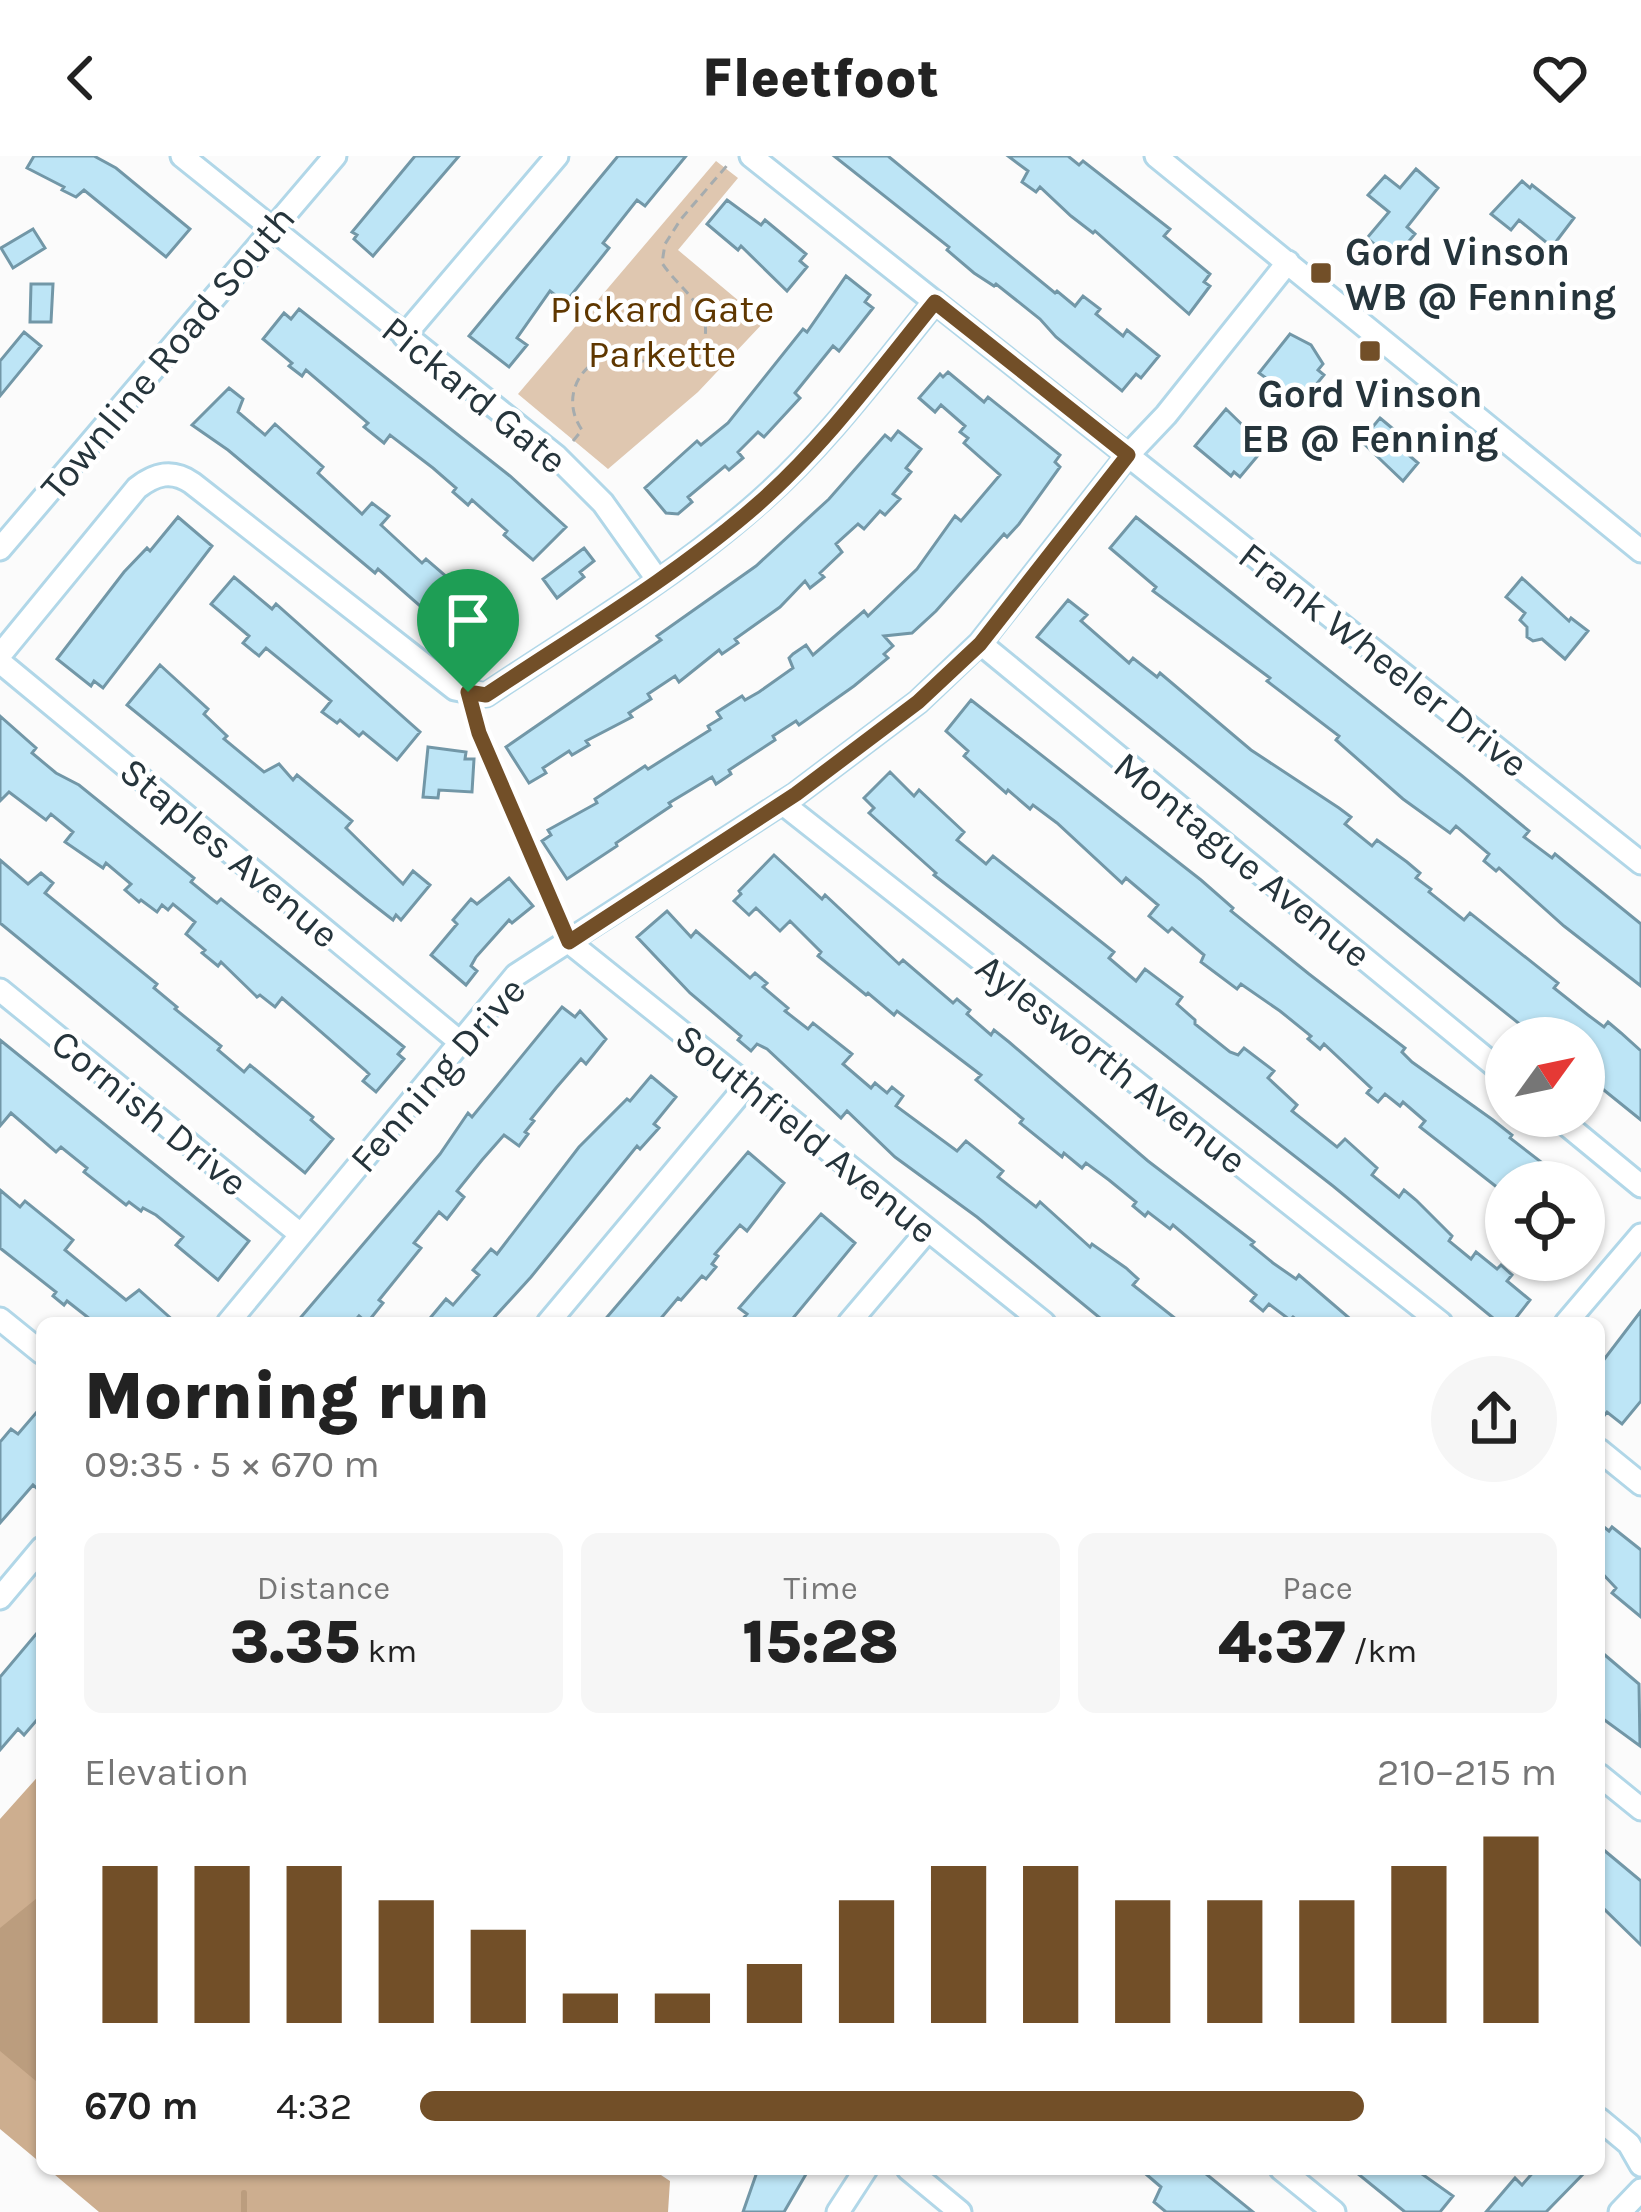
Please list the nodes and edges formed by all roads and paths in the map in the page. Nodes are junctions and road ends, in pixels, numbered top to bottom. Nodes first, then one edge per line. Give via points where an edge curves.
1 (182, 156) edge
2 (335, 156) edge
3 (557, 156) edge
4 (735, 156) edge
5 (751, 156) edge
6 (1156, 156) edge
7 (272, 230) junction
8 (1288, 262) junction
9 (935, 302) junction
10 (404, 336) junction
11 (573, 441) dead end
12 (1128, 455) junction
13 (0, 549) edge
14 (1641, 551) edge
15 (657, 579) junction
16 (980, 644) junction
17 (0, 658) edge
18 (468, 692) junction
19 (782, 803) junction
20 (1641, 862) edge
21 (569, 942) junction
22 (0, 990) edge
23 (460, 1042) junction
24 (1485, 1058) edge
25 (747, 1084) junction
26 (1582, 1137) edge
27 (1641, 1186) edge
28 (928, 1230) junction
29 (300, 1234) junction
30 (1641, 1235) edge
31 (233, 1317) edge
32 (553, 1317) edge
33 (854, 1317) edge
34 (1037, 1317) edge
35 (1434, 1317) edge
36 (1571, 1317) edge
37 (0, 1319) edge
38 (36, 1348) edge
39 (1605, 1455) edge
40 (1641, 1484) edge
41 (36, 1555) edge
42 (0, 1598) edge
43 (1605, 1780) edge
44 (1641, 1809) edge
45 (1605, 2124) edge
46 (1641, 2165) edge
47 (862, 2175) edge
48 (915, 2175) edge
49 (1288, 2175) edge
50 (1641, 2190) edge
51 (838, 2212) edge
52 (961, 2212) edge
53 (1334, 2212) edge
54 (1620, 2212) edge

1 - 7 street, Pickard Gate
2 - 7 street, Townline Road South
3 - 10 street
4 - 11 path via 665,244 662,263 701,307 707,332 700,351 667,370 620,352 599,358 573,391 582,430
5 - 9 street, Frank Wheeler Drive
6 - 8 street
7 - 10 street, Pickard Gate
7 - 13 street, Townline Road South
8 - 12 street, Fenning Drive
8 - 14 street
9 - 12 street, Frank Wheeler Drive
9 - 15 street via 787,476
10 - 15 street, Pickard Gate via 578,476
12 - 16 street, Fenning Drive
12 - 20 street, Frank Wheeler Drive
15 - 18 street via 486,695
16 - 19 street, Fenning Drive via 918,702
16 - 24 street, Montague Avenue
17 - 18 street via 137,488 168,474 192,483
17 - 23 street, Staples Avenue
18 - 21 path
19 - 21 street, Fenning Drive
19 - 35 street, Aylesworth Avenue
21 - 23 street, Fenning Drive via 516,975
21 - 25 street, Southfield Avenue
22 - 29 street, Cornish Drive
23 - 29 street, Fenning Drive
25 - 28 street, Southfield Avenue
25 - 32 street
26 - 27 street
28 - 33 street
28 - 34 street, Southfield Avenue
29 - 31 street, Fenning Drive
30 - 36 street
37 - 38 street
39 - 40 street
41 - 42 street
43 - 44 street
45 - 46 street
47 - 51 street
48 - 52 street
49 - 53 street
50 - 54 street

